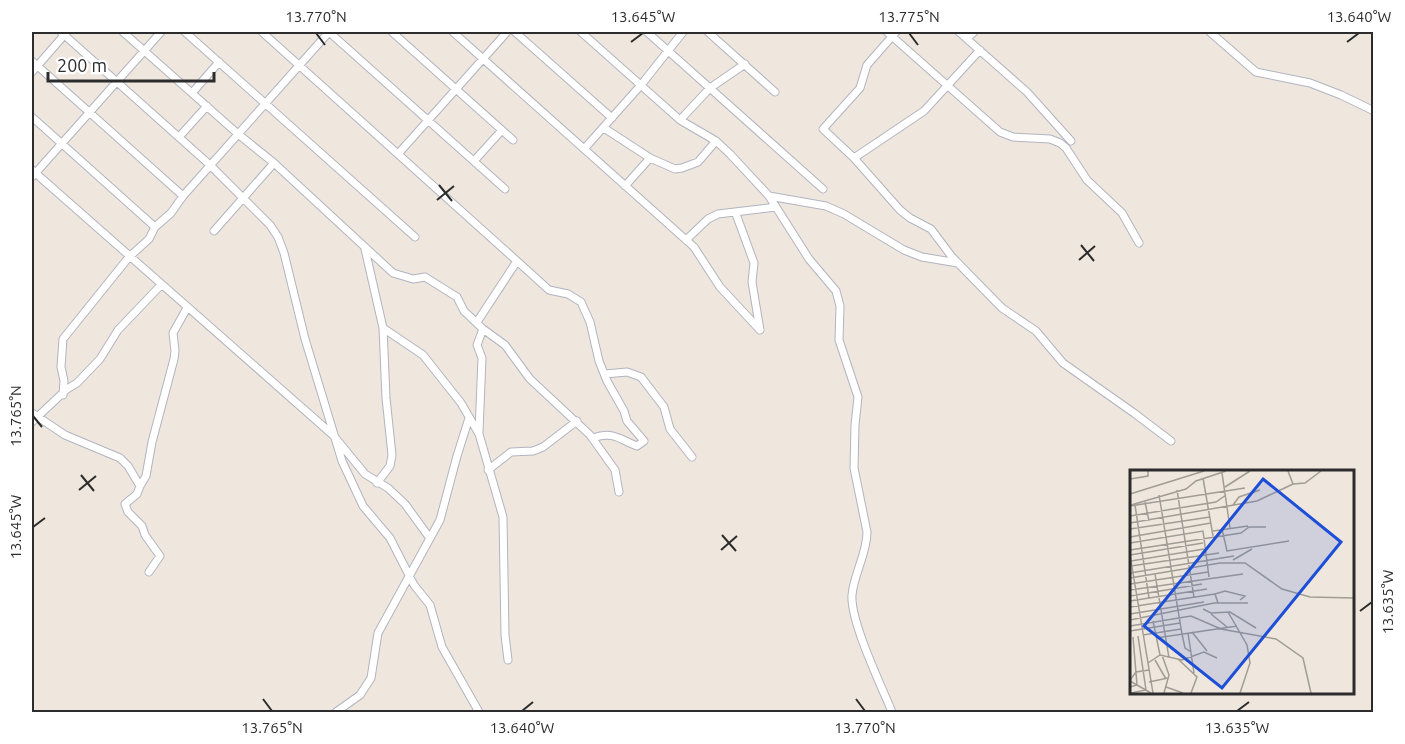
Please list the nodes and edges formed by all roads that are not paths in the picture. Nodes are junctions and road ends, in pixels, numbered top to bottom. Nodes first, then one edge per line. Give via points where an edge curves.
1 (123, 32) edge
2 (161, 32) edge
3 (185, 32) edge
4 (262, 32) edge
5 (329, 32) edge
6 (392, 32) edge
7 (453, 32) edge
8 (507, 32) edge
9 (515, 32) edge
10 (581, 32) edge
11 (647, 32) edge
12 (683, 32) edge
13 (708, 32) edge
14 (959, 32) edge
15 (974, 32) edge
16 (1210, 32) edge
17 (64, 33) edge
18 (892, 33) edge
19 (967, 38) junction
20 (144, 50) junction
21 (668, 50) junction
22 (980, 50) junction
23 (483, 59) junction
24 (219, 62) junction
25 (745, 64) junction
26 (299, 65) junction
27 (33, 66) edge
28 (117, 81) junction
29 (640, 85) junction
30 (948, 86) junction
31 (710, 88) junction
32 (456, 89) junction
33 (775, 92) dead end
34 (192, 93) junction
35 (265, 103) junction
36 (207, 106) junction
37 (1374, 111) edge
38 (89, 113) junction
39 (32, 117) edge
40 (612, 118) junction
41 (428, 120) junction
42 (680, 120) junction
43 (604, 128) junction
44 (502, 130) junction
45 (238, 134) junction
46 (179, 137) junction
47 (513, 140) dead end
48 (716, 141) junction
49 (1071, 141) dead end
50 (61, 144) junction
51 (584, 149) junction
52 (398, 154) junction
53 (650, 158) junction
54 (854, 158) junction
55 (474, 161) junction
56 (274, 163) junction
57 (210, 165) junction
58 (33, 174) edge
59 (625, 186) junction
60 (505, 189) dead end
61 (823, 189) dead end
62 (183, 196) junction
63 (769, 196) junction
64 (244, 197) junction
65 (776, 207) junction
66 (736, 214) junction
67 (155, 227) junction
68 (214, 231) dead end
69 (415, 237) dead end
70 (686, 240) junction
71 (1139, 243) dead end
72 (365, 248) junction
73 (129, 257) junction
74 (518, 261) junction
75 (958, 263) junction
76 (161, 285) junction
77 (187, 308) junction
78 (477, 322) junction
79 (383, 328) junction
80 (483, 329) junction
81 (604, 374) junction
82 (63, 395) junction
83 (33, 418) edge
84 (469, 418) junction
85 (577, 421) junction
86 (478, 434) junction
87 (333, 435) junction
88 (593, 438) junction
89 (1171, 441) dead end
90 (692, 457) dead end
91 (488, 470) junction
92 (377, 483) junction
93 (140, 486) junction
94 (619, 492) dead end
95 (429, 537) junction
96 (149, 572) dead end
97 (409, 575) junction
98 (508, 660) dead end
99 (336, 712) edge
100 (479, 712) edge
101 (892, 712) edge

1 - 20 street
2 - 20 street
3 - 24 street
4 - 26 street
5 - 26 street
5 - 41 street
6 - 32 street
7 - 23 street
8 - 23 street
9 - 40 street
10 - 29 street
11 - 21 street
12 - 21 street
13 - 25 street
14 - 19 street
15 - 19 street
16 - 37 street via 1256,72 1310,83
17 - 27 street
17 - 28 street
18 - 30 street
18 - 54 street via 867,65 860,88 823,129
19 - 22 street
20 - 28 street
20 - 34 street
21 - 29 street
21 - 31 street
22 - 30 street
22 - 49 street via 1027,92
23 - 32 street
23 - 51 street
24 - 34 street
24 - 35 street
25 - 31 street
25 - 33 street
26 - 35 street
26 - 52 street
27 - 38 street
28 - 38 street
28 - 46 street
29 - 40 street
29 - 42 street
30 - 54 street via 924,111
30 - 71 street via 1007,135 1060,143 1087,180 1122,213
31 - 42 street
31 - 61 street
32 - 41 street
32 - 44 street
34 - 36 street
35 - 45 street
35 - 69 street
36 - 45 street
36 - 46 street
38 - 50 street
38 - 62 street
39 - 50 street
40 - 43 street
41 - 52 street
41 - 55 street
42 - 48 street
43 - 51 street
43 - 53 street
44 - 47 street
44 - 55 street
45 - 56 street
45 - 57 street
46 - 57 street
48 - 53 street via 698,162 682,168 675,169
48 - 63 street
50 - 58 street
50 - 67 street
51 - 59 street
52 - 74 street
53 - 59 street
54 - 75 street via 905,214 931,228
55 - 60 street
56 - 64 street
56 - 72 street
57 - 62 street
57 - 64 street
58 - 73 street
59 - 70 street
62 - 67 street
63 - 65 street
63 - 75 street via 826,206 904,250
64 - 68 street
64 - 87 street via 270,225 281,245
65 - 66 street
65 - 101 street via 839,298 839,340 858,397 854,468 867,532 852,607
66 - 70 street via 718,214 708,219
66 - 70 street via 754,263 752,282 760,330 720,287
67 - 73 street via 149,239
72 - 78 street via 393,273 412,279 425,277 450,291
72 - 79 street
73 - 76 street
73 - 82 street via 63,339
74 - 78 street
74 - 81 street via 549,290 568,294 580,302 595,335
75 - 89 street via 1002,308 1036,331 1063,363
76 - 77 street
76 - 82 street via 118,330 100,359
77 - 87 street
77 - 93 street via 173,333 176,351 146,476
78 - 80 street
79 - 84 street via 423,355
79 - 92 street via 393,455
80 - 85 street via 505,345 530,379
80 - 86 street via 477,345 482,358
81 - 88 street via 627,421 644,441 637,446 611,435
81 - 90 street via 634,373 645,380 664,407 670,429
82 - 83 street
83 - 93 street via 120,458
84 - 86 street
84 - 95 street via 442,513
85 - 88 street
85 - 91 street via 543,447 511,452
86 - 91 street
87 - 92 street via 359,468
87 - 97 street via 363,506 390,538
88 - 94 street via 615,470
91 - 98 street via 503,517
92 - 95 street via 405,504
93 - 96 street via 125,504 160,556
95 - 97 street
97 - 99 street via 378,633 367,686
97 - 100 street via 430,605 442,647

